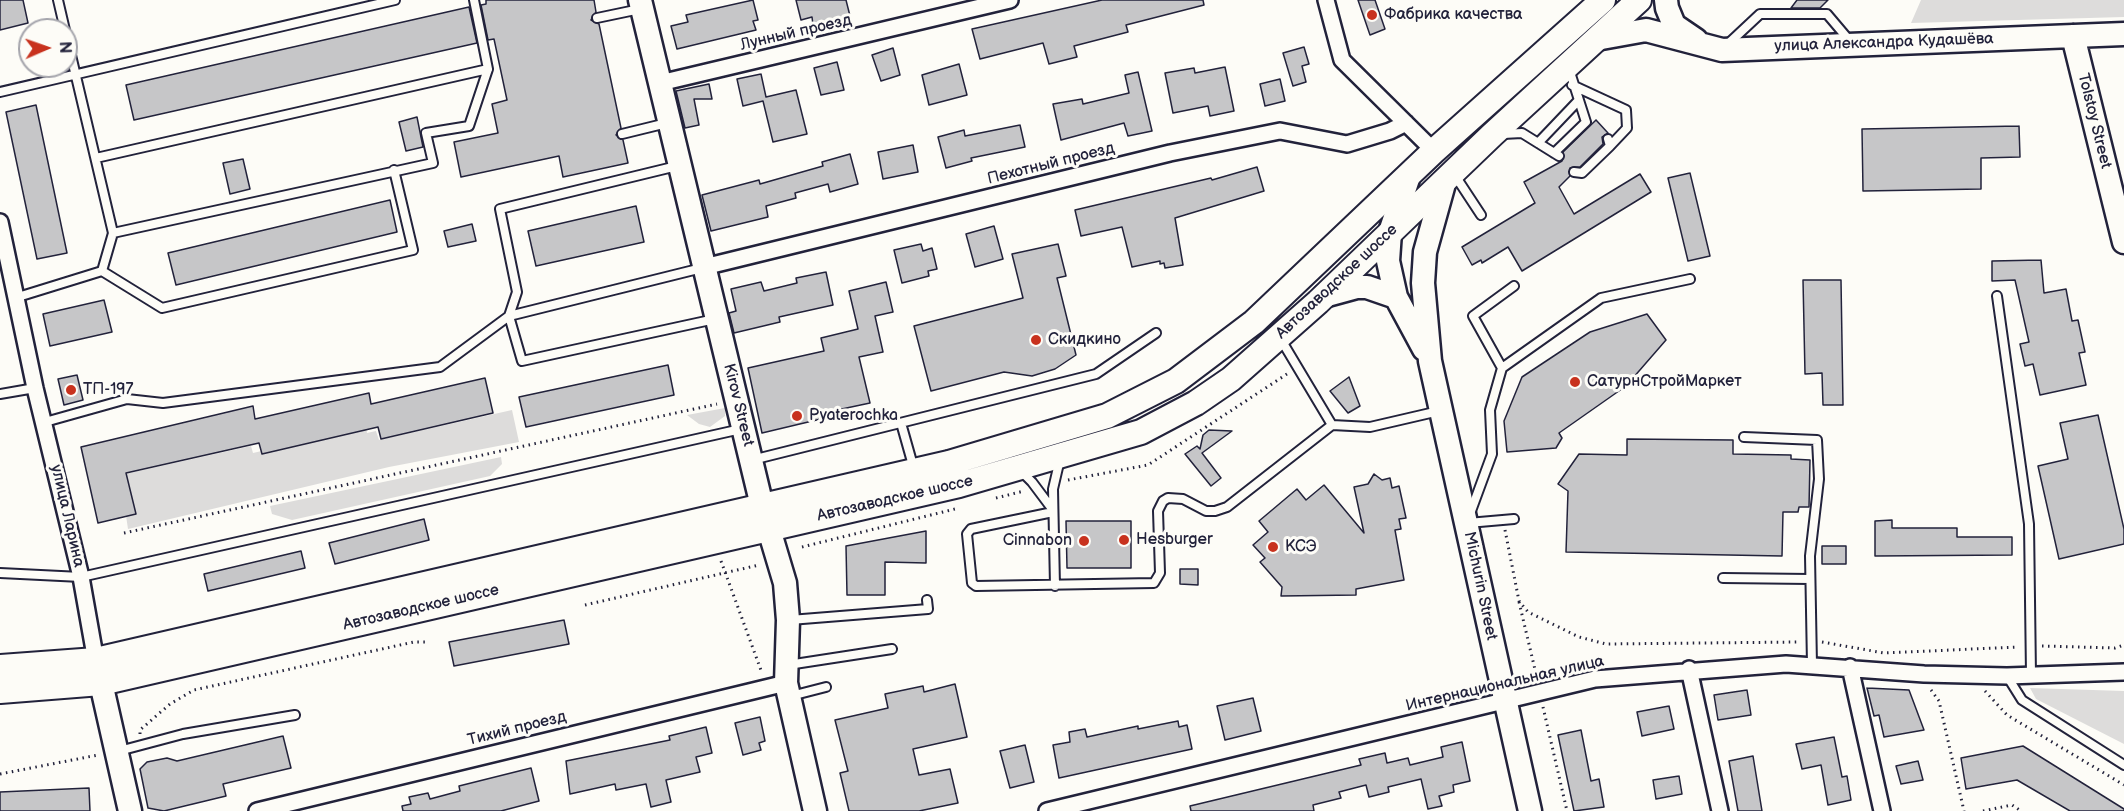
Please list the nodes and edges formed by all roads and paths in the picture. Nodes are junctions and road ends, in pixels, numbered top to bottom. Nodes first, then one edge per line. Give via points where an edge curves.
1 (58, 0) edge
2 (395, 0) edge
3 (474, 0) edge
4 (1010, 0) edge
5 (1326, 0) edge
6 (1603, 0) edge
7 (1666, 0) edge
8 (1637, 1) edge
9 (641, 4) edge
10 (62, 18) edge
11 (597, 18) dead end
12 (1646, 30) junction
13 (2124, 34) edge
14 (2073, 36) junction
15 (1596, 39) junction
16 (1852, 44) junction
17 (1713, 48) junction
18 (488, 69) junction
19 (78, 75) edge
20 (1570, 76) junction
21 (63, 78) edge
22 (77, 78) edge
23 (660, 84) junction
24 (0, 92) edge
25 (1578, 101) junction
26 (669, 123) junction
27 (1406, 123) junction
28 (622, 134) dead end
29 (1492, 135) junction
30 (1538, 143) junction
31 (1434, 152) junction
32 (96, 158) junction
33 (680, 165) junction
34 (394, 170) junction
35 (1574, 172) dead end
36 (1409, 176) junction
37 (1449, 176) junction
38 (1481, 215) dead end
39 (0, 222) edge
40 (1390, 232) junction
41 (113, 233) junction
42 (2124, 242) edge
43 (704, 267) junction
44 (102, 271) junction
45 (1690, 279) dead end
46 (1514, 286) dead end
47 (1324, 296) junction
48 (1997, 296) dead end
49 (18, 297) junction
50 (1396, 297) junction
51 (509, 316) junction
52 (717, 319) junction
53 (1156, 333) dead end
54 (1279, 337) junction
55 (1430, 361) junction
56 (1502, 368) junction
57 (35, 388) junction
58 (0, 394) edge
59 (736, 400) junction
60 (1441, 411) junction
61 (45, 422) junction
62 (901, 423) junction
63 (1332, 425) junction
64 (743, 428) junction
65 (1744, 437) dead end
66 (1061, 455) junction
67 (751, 460) junction
68 (1017, 468) junction
69 (914, 471) junction
70 (1037, 488) junction
71 (986, 500) dead end
72 (762, 506) junction
73 (958, 508) dead end
74 (1053, 512) junction
75 (1514, 519) dead end
76 (1503, 520) junction
77 (1466, 524) junction
78 (769, 529) junction
79 (124, 533) dead end
80 (802, 547) dead end
81 (721, 559) dead end
82 (767, 563) dead end
83 (0, 573) edge
84 (725, 573) junction
85 (81, 577) junction
86 (1723, 578) dead end
87 (1810, 579) junction
88 (1055, 586) junction
89 (927, 600) dead end
90 (1519, 601) junction
91 (585, 605) dead end
92 (788, 620) junction
93 (426, 642) dead end
94 (1812, 642) junction
95 (2124, 645) edge
96 (2030, 646) junction
97 (892, 649) dead end
98 (1812, 665) junction
99 (0, 667) edge
100 (1850, 667) junction
101 (1689, 669) junction
102 (98, 671) junction
103 (2124, 672) edge
104 (2031, 675) junction
105 (2007, 676) junction
106 (1928, 682) junction
107 (782, 683) junction
108 (826, 687) dead end
109 (1941, 689) dead end
110 (1984, 690) dead end
111 (0, 691) edge
112 (1540, 693) junction
113 (1505, 702) junction
114 (295, 715) dead end
115 (141, 745) junction
116 (117, 751) junction
117 (2124, 765) edge
118 (0, 774) edge
119 (2124, 786) edge
120 (2001, 809) edge
121 (130, 811) edge
122 (257, 811) edge
123 (815, 811) edge
124 (1047, 811) edge
125 (1530, 811) edge
126 (1567, 811) edge
127 (1720, 811) edge
128 (1882, 811) edge
129 (1964, 811) edge
130 (1983, 811) edge
131 (2021, 811) edge

1 - 10 lane
2 - 19 lane
3 - 18 lane
4 - 23 street, Лунный проезд
5 - 27 street via 1342,60
6 - 31 main road, Автозаводское шоссе
7 - 17 main road via 1674,25
8 - 12 main road
8 - 15 main road, Автозаводское шоссе
9 - 11 lane
9 - 23 main road, Kirov Street
12 - 15 main road, улица Александра Кудашёва
12 - 17 main road, улица Александра Кудашёва
13 - 14 main road, улица Александра Кудашёва
14 - 16 main road, улица Александра Кудашёва
14 - 42 main road, Tolstoy Street via 2115,188
15 - 20 main road, Автозаводское шоссе
16 - 17 main road, улица Александра Кудашёва
16 - 17 lane via 1827,14 1760,14
18 - 32 lane
18 - 34 lane via 470,126 426,133 433,164
20 - 25 lane
20 - 29 main road, Автозаводское шоссе
20 - 35 lane via 1626,110 1627,128 1582,173
21 - 24 lane
22 - 32 lane
23 - 26 main road, Kirov Street
25 - 30 lane
25 - 30 lane via 1583,128 1556,154
26 - 28 lane
26 - 33 main road, Kirov Street
27 - 31 street
27 - 43 street, Пехотный проезд via 1347,144 1280,131 1170,153
29 - 30 lane via 1522,133
29 - 37 main road, Автозаводское шоссе
31 - 36 main road, Автозаводское шоссе
32 - 41 lane
33 - 43 main road, Kirov Street
33 - 51 lane via 500,209 517,292
34 - 41 lane
34 - 44 lane via 413,250 162,308
36 - 40 main road, Michurin Street
36 - 69 main road, Автозаводское шоссе via 1270,309 1176,381 1107,416
37 - 38 lane
37 - 40 main road, Автозаводское шоссе
37 - 55 main road, Michurin Street via 1425,252 1423,283
39 - 49 street, улица Ларина
40 - 47 main road, Автозаводское шоссе
40 - 50 main road, Michurin Street via 1388,261
41 - 44 lane
43 - 51 lane
43 - 52 main road, Kirov Street
44 - 49 lane
45 - 56 lane via 1600,298
46 - 56 lane via 1473,316
47 - 50 main road via 1367,287
47 - 54 main road, Автозаводское шоссе
48 - 96 lane via 2029,524
49 - 57 street, улица Ларина
50 - 55 main road, Michurin Street
51 - 52 lane via 522,361
51 - 61 lane via 440,367 163,403 126,399
52 - 59 main road, Kirov Street
53 - 62 lane via 1096,374
54 - 63 lane
54 - 66 main road, Автозаводское шоссе via 1196,403 1141,432
55 - 60 main road, Michurin Street
56 - 77 lane via 1490,410 1492,454
57 - 58 lane
57 - 61 street, улица Ларина
59 - 64 main road, Kirov Street
59 - 79 path
60 - 63 lane via 1370,427
60 - 77 main road, Michurin Street
61 - 85 street, улица Ларина
62 - 67 lane
62 - 69 lane
63 - 88 lane via 1227,507 1206,511 1184,499 1163,501 1158,511 1160,573 1154,583
64 - 67 main road, Kirov Street
64 - 85 lane
65 - 87 lane via 1817,440 1819,479
66 - 68 main road, Автозаводское шоссе
66 - 74 lane via 1054,482
67 - 72 main road, Kirov Street
68 - 70 lane
68 - 78 main road, Автозаводское шоссе
69 - 72 main road, Автозаводское шоссе
70 - 71 path
70 - 74 lane
72 - 78 main road, Kirov Street
72 - 102 main road, Автозаводское шоссе
73 - 80 path
74 - 88 lane
74 - 88 lane via 975,526 967,534 969,577 976,586
75 - 76 lane
76 - 77 lane
76 - 90 path
77 - 113 main road, Michurin Street
78 - 92 main road, Kirov Street via 785,583
78 - 102 main road, Автозаводское шоссе
81 - 84 path
82 - 84 path
83 - 85 lane
84 - 91 path
84 - 107 path
85 - 102 street, улица Ларина
86 - 87 lane
87 - 94 lane
89 - 92 lane via 928,609
90 - 94 path via 1538,617 1579,637 1606,644
90 - 112 path
92 - 107 main road, Kirov Street
93 - 115 path via 194,690 170,704 140,730
94 - 96 path via 1884,653
94 - 98 lane
95 - 96 path
96 - 104 lane
97 - 107 lane
98 - 100 street, Интернациональная улица
98 - 101 street, Интернациональная улица
99 - 102 main road, Автозаводское шоссе
100 - 106 street, Интернациональная улица
100 - 128 street
101 - 112 street, Интернациональная улица via 1595,679
101 - 127 street
102 - 111 main road, Автозаводское шоссе
102 - 116 main road, улица Ларина
103 - 104 street, Интернациональная улица
104 - 105 street, Интернациональная улица
105 - 106 street, Интернациональная улица
105 - 117 lane via 2022,700
106 - 109 path
106 - 129 path via 1939,701
107 - 108 lane
107 - 122 street, Тихий проезд
107 - 123 main road, Kirov Street
110 - 119 path via 2007,715
112 - 113 street, Интернациональная улица
112 - 126 path
113 - 124 street, Интернациональная улица
113 - 125 main road, Michurin Street
114 - 115 lane
115 - 116 lane
116 - 118 path
116 - 121 main road, улица Ларина
120 - 130 path
120 - 131 path via 2012,806

